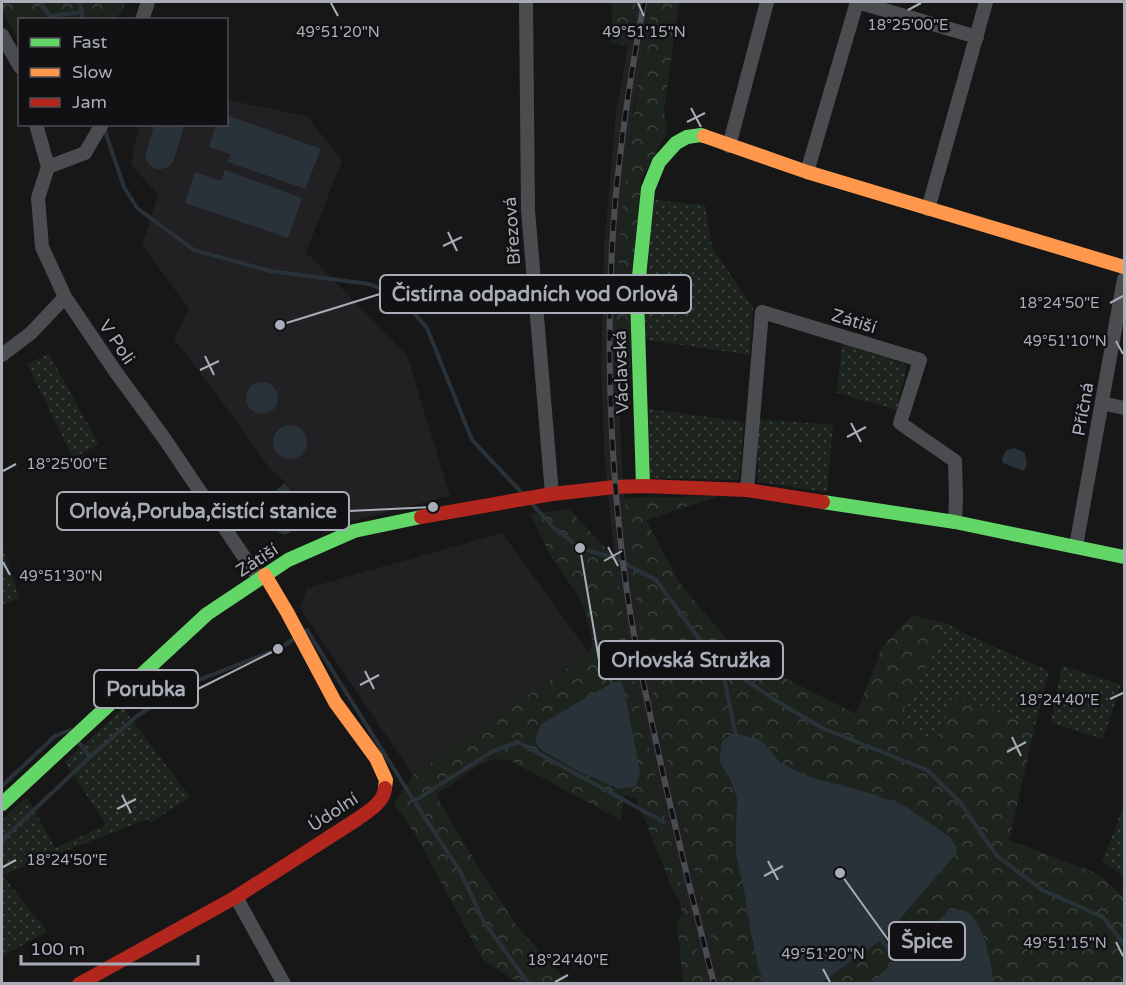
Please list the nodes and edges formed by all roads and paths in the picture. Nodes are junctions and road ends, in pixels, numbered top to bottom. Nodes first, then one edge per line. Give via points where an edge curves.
1 (148, 2) edge
2 (526, 2) edge
3 (767, 2) edge
4 (857, 2) edge
5 (986, 2) edge
6 (143, 18) edge
7 (2, 35) edge
8 (977, 37) junction
9 (18, 63) edge
10 (37, 126) edge
11 (101, 126) edge
12 (729, 146) junction
13 (48, 167) junction
14 (807, 172) junction
15 (928, 209) junction
16 (1125, 267) edge
17 (1125, 279) edge
18 (65, 297) junction
19 (2, 355) edge
20 (1102, 403) junction
21 (1125, 408) edge
22 (643, 486) junction
23 (747, 490) junction
24 (552, 494) junction
25 (955, 522) junction
26 (1076, 546) junction
27 (1125, 557) edge
28 (262, 577) junction
29 (2, 804) edge
30 (236, 897) junction
31 (79, 984) edge
32 (284, 984) edge

1 - 6 street
2 - 24 street, Březová via 528,210
3 - 12 street
4 - 8 street
4 - 14 street
5 - 8 street
7 - 9 street
8 - 15 street
10 - 13 street
11 - 13 street via 85,153
12 - 14 street, Václavská
12 - 22 street, Václavská via 701,135 687,136 659,162 648,189 637,296
13 - 18 street, V Poli via 38,198 42,247
14 - 15 street, Václavská
15 - 16 street, Václavská
17 - 20 street, Příčná
18 - 19 street via 31,333
18 - 28 street, V Poli
20 - 21 street
20 - 26 street, Příčná
22 - 23 street, Zátiší
22 - 24 street, Zátiší
23 - 25 street, Zátiší
23 - 25 street, Zátiší via 762,312 920,360 900,423 955,461
24 - 28 street, Zátiší via 354,531 288,560
25 - 26 street, Zátiší
26 - 27 street, Zátiší
28 - 29 street, Zátiší via 207,614
28 - 30 street, Údolní via 287,612 334,702 376,758 386,780 385,795 356,820
30 - 31 street, Údolní
30 - 32 street

